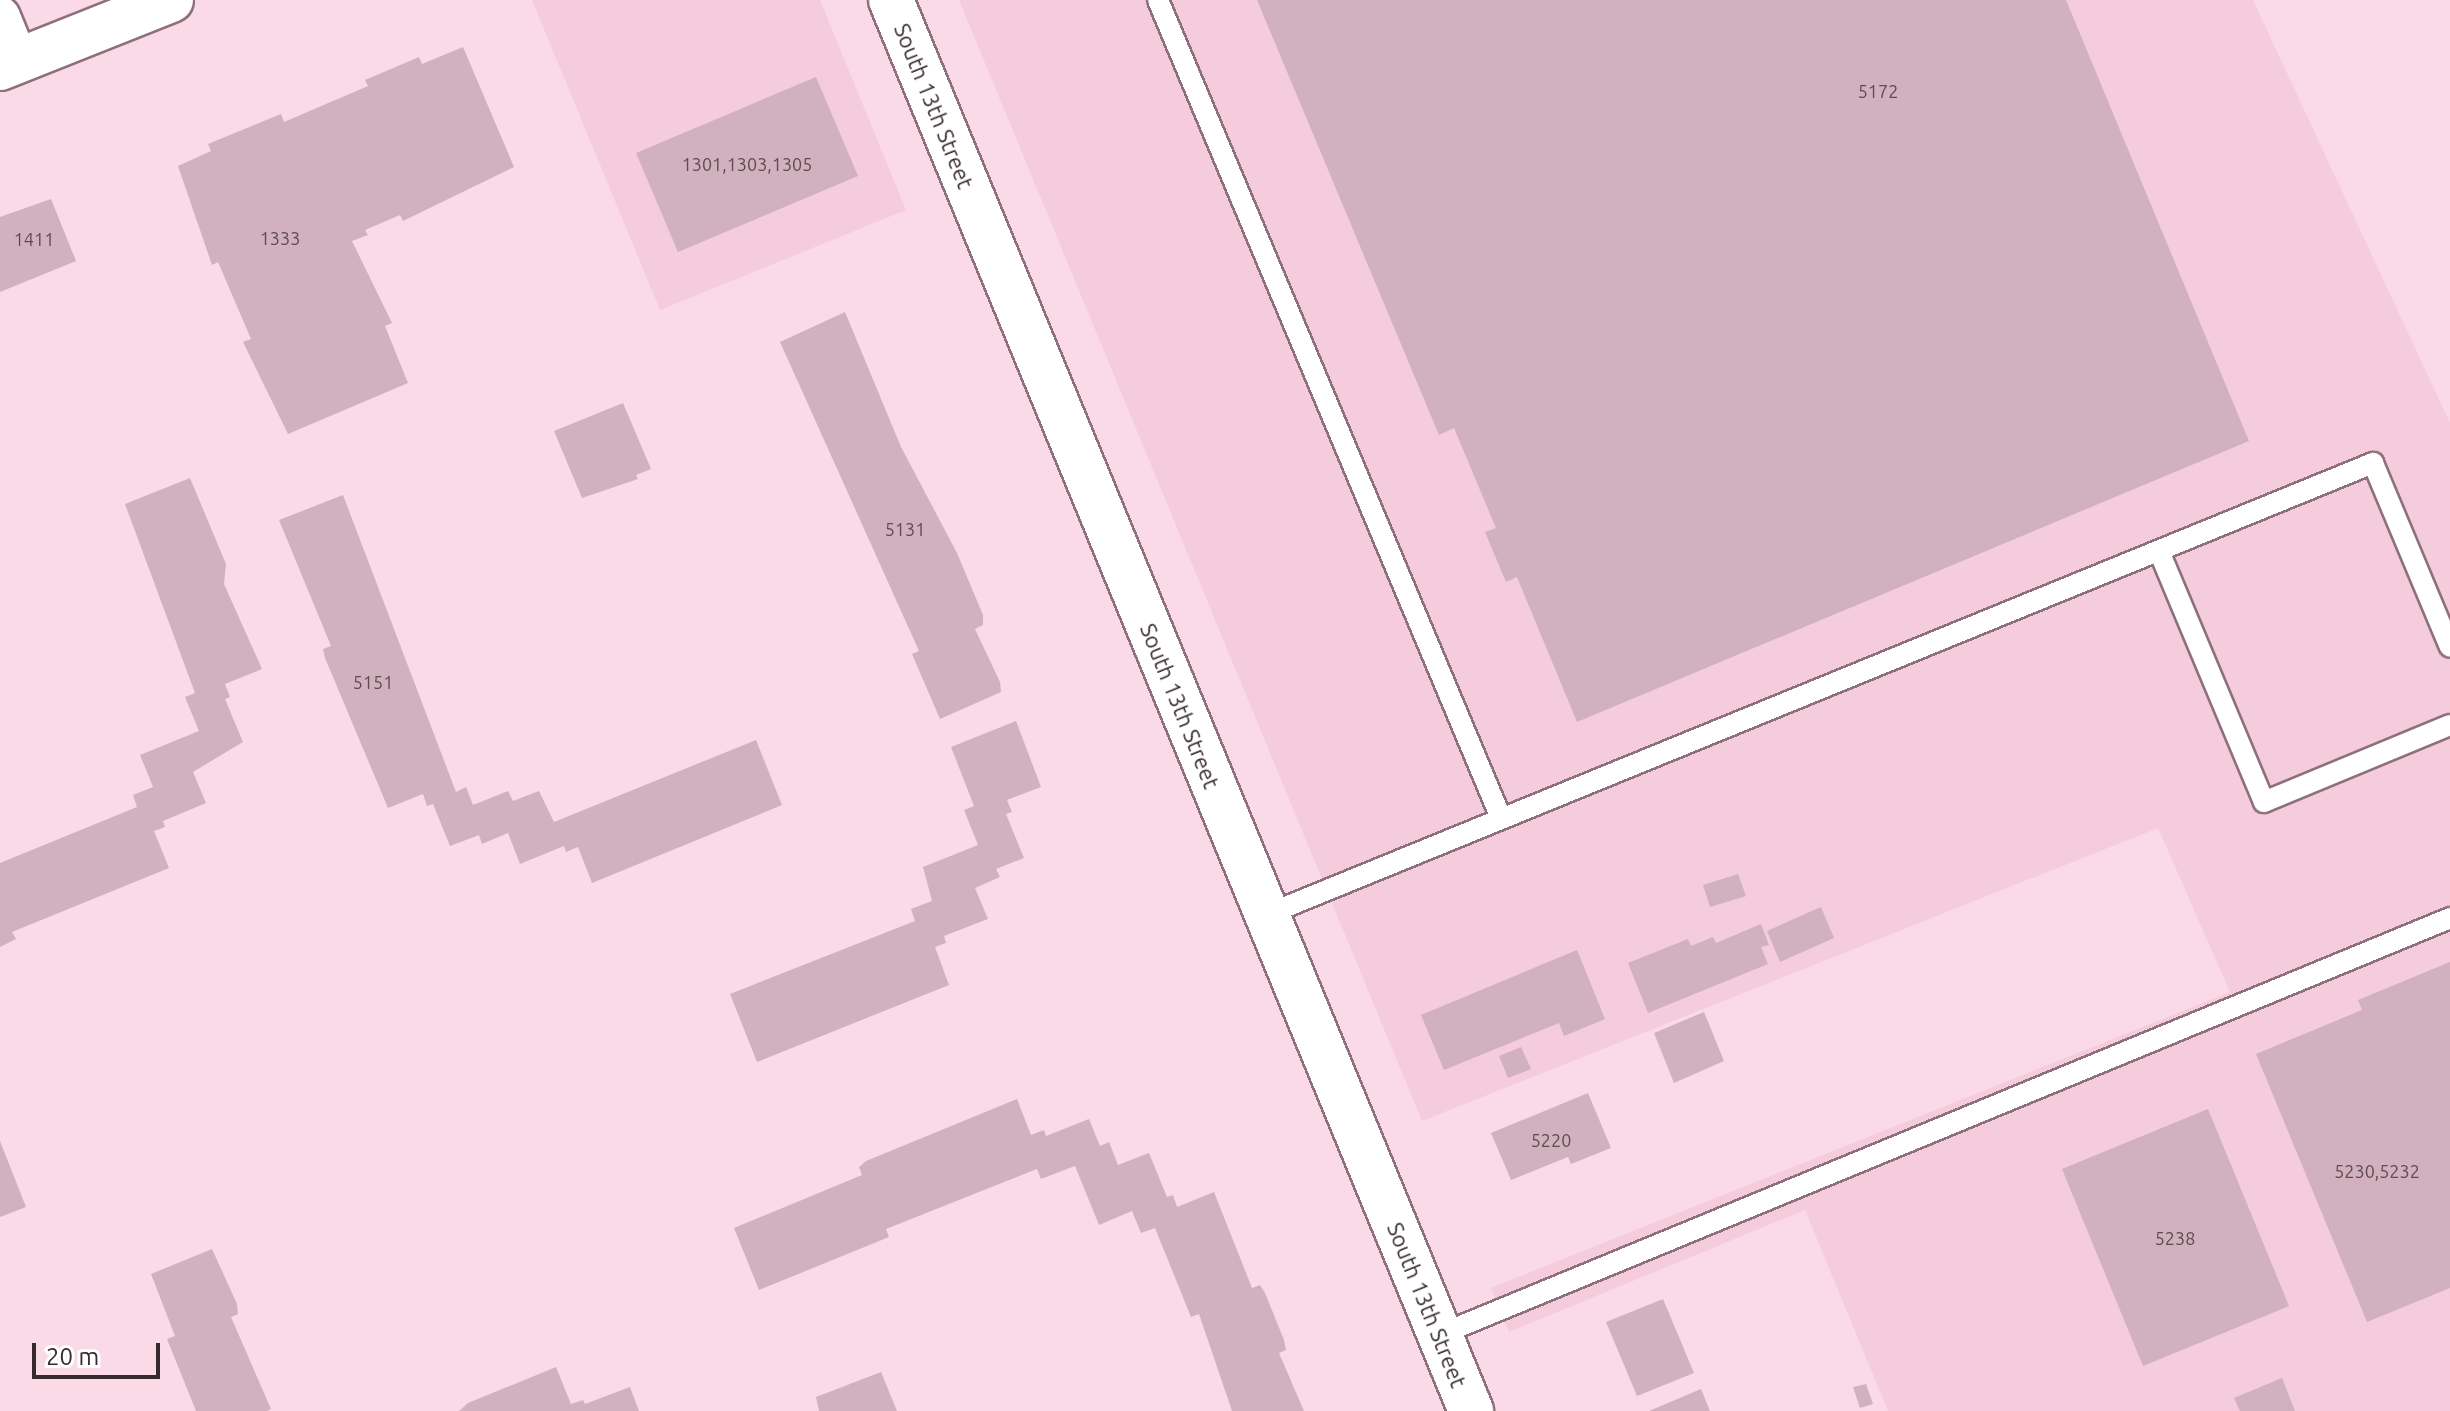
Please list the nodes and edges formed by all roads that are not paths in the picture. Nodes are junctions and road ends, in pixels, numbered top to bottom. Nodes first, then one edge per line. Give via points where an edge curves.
1 (171, 0) edge
2 (891, 0) edge
3 (1158, 0) edge
4 (0, 17) edge
5 (9, 64) edge
6 (2159, 551) junction
7 (2450, 647) edge
8 (2450, 725) edge
9 (1501, 818) junction
10 (1266, 915) junction
11 (2450, 918) edge
12 (1439, 1335) junction
13 (1471, 1411) edge

1 - 5 street
2 - 10 street, South 13th Street
3 - 9 lane
4 - 5 street
6 - 7 lane via 2373,463
6 - 8 lane via 2264,802
6 - 9 lane
9 - 10 lane
10 - 12 street, South 13th Street
11 - 12 lane
12 - 13 street, South 13th Street

